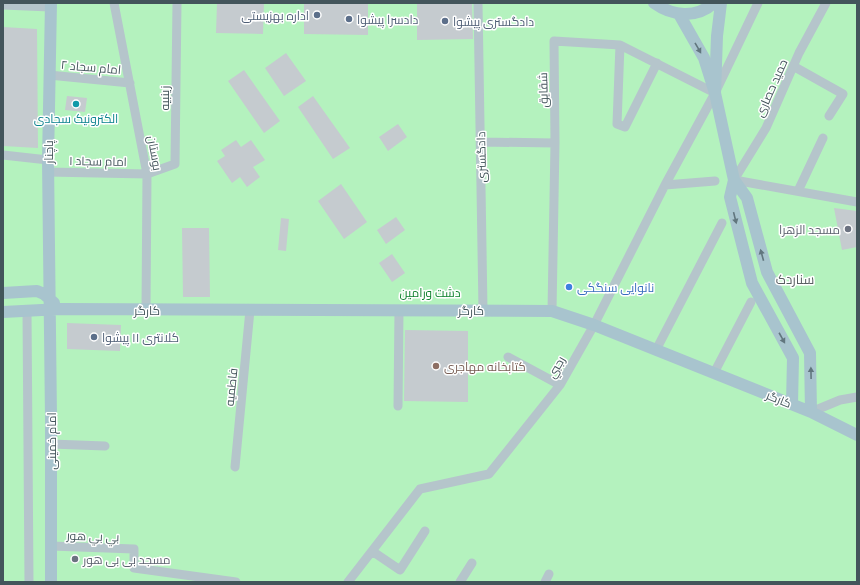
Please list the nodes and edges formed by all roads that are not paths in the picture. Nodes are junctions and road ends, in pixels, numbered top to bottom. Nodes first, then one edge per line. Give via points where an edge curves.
1 (114, 3) edge
2 (177, 3) edge
3 (478, 3) edge
4 (649, 3) edge
5 (714, 3) edge
6 (720, 3) edge
7 (758, 3) edge
8 (826, 3) edge
9 (50, 5) edge
10 (3, 6) edge
11 (658, 6) edge
12 (678, 14) junction
13 (620, 45) junction
14 (657, 64) junction
15 (793, 66) junction
16 (49, 75) junction
17 (130, 83) junction
18 (715, 93) junction
19 (829, 116) dead end
20 (823, 138) dead end
21 (481, 142) junction
22 (555, 143) junction
23 (3, 155) edge
24 (48, 166) junction
25 (147, 174) junction
26 (734, 180) junction
27 (715, 181) dead end
28 (665, 185) junction
29 (798, 191) junction
30 (857, 202) edge
31 (722, 223) dead end
32 (49, 278) junction
33 (37, 291) junction
34 (3, 293) edge
35 (751, 302) dead end
36 (54, 306) junction
37 (146, 310) junction
38 (250, 310) junction
39 (399, 310) junction
40 (484, 310) junction
41 (27, 311) junction
42 (552, 311) junction
43 (3, 312) edge
44 (594, 325) junction
45 (656, 350) junction
46 (508, 357) dead end
47 (714, 373) junction
48 (560, 385) junction
49 (857, 397) edge
50 (792, 404) junction
51 (398, 406) dead end
52 (811, 412) junction
53 (857, 435) edge
54 (51, 444) junction
55 (105, 446) dead end
56 (235, 467) dead end
57 (425, 531) dead end
58 (51, 546) junction
59 (372, 551) junction
60 (472, 563) dead end
61 (29, 582) edge
62 (51, 582) edge
63 (236, 582) edge
64 (348, 582) edge
65 (460, 582) edge

1 - 17 street, بوستان
2 - 25 street, زينبيه via 176,164
3 - 21 street, دادگستری
4 - 11 main road
5 - 12 main road via 695,13
6 - 18 main road via 716,36
7 - 18 street
8 - 15 street, حمید حصاری
9 - 10 street
9 - 16 main road, پاچنار
11 - 12 main road
12 -> 18 main road via 704,58
13 - 14 street, شقايق
13 - 14 street via 617,124 625,127
13 - 22 street, شقايق via 554,41
14 - 18 street, شقايق
15 - 19 street via 842,94
15 - 26 street, حمید حصاری via 766,128
16 - 17 street, امام سجاد ۲
16 - 24 main road, پاچنار
17 - 25 street, بوستان
18 - 26 main road
18 - 28 street, رجبي
20 - 29 street
21 - 22 street
21 - 40 street, دادگستری
22 - 42 street, شقايق
23 - 24 street, امام سجاد ۱
24 - 25 street, امام سجاد ۱
24 - 32 main road, پاچنار
25 - 37 street, بوستان
26 - 29 street
26 -> 50 main road via 730,197 752,283 793,358
52 -> 26 main road via 810,353 766,272 747,198
27 - 28 street
28 - 44 street, رجبي
29 - 30 street
31 - 45 street
32 - 33 main road
32 - 36 main road, پاچنار
33 - 34 main road
33 - 36 main road via 44,294
35 - 47 street
36 - 37 main road, کارگر
36 - 41 main road, کارگر
36 - 54 main road, امام خمینی
37 - 38 main road, کارگر
38 - 39 main road, کارگر
38 - 56 street, فاطميه
39 - 40 main road, کارگر
39 - 51 street
40 - 42 main road, کارگر
41 - 43 main road, کارگر
41 - 61 street
42 - 44 main road, کارگر
44 - 45 main road, کارگر
44 - 48 street, رجبي
45 - 47 main road, کارگر
46 - 48 street
47 - 50 main road, کارگر
48 - 59 street, رجبي via 489,474 420,489
49 - 52 street via 840,400
50 - 52 main road, کارگر
52 - 53 main road, کارگر
54 - 55 street
54 - 58 main road, امام خمینی
57 - 59 street via 400,570
58 - 62 main road, امام خمینی
58 - 63 street, بي بي هور via 134,549 134,568
59 - 64 street, رجبي
60 - 65 street

